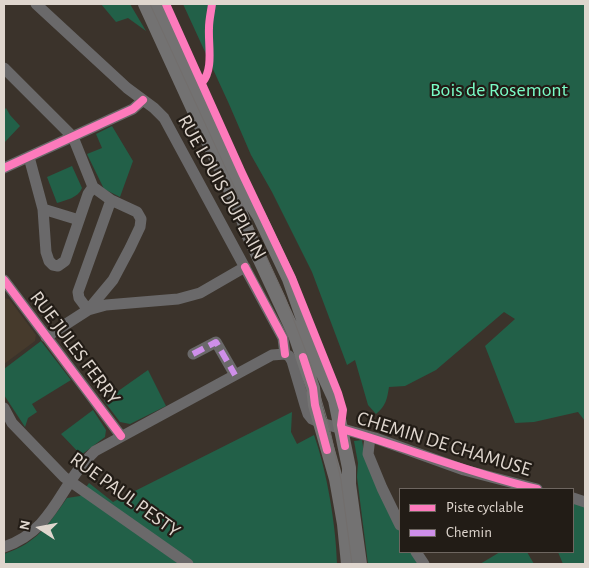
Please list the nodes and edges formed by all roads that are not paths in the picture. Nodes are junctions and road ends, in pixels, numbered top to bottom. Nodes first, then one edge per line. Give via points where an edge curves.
1 (36, 4) edge
2 (145, 4) edge
3 (160, 4) edge
4 (4, 68) edge
5 (143, 100) junction
6 (74, 137) junction
7 (29, 157) junction
8 (4, 168) edge
9 (93, 187) junction
10 (111, 200) junction
11 (43, 209) junction
12 (79, 220) junction
13 (245, 267) junction
14 (4, 280) edge
15 (88, 310) junction
16 (46, 336) junction
17 (193, 354) dead end
18 (286, 354) junction
19 (235, 375) junction
20 (4, 408) edge
21 (321, 423) junction
22 (342, 429) junction
23 (121, 436) junction
24 (370, 437) junction
25 (70, 482) junction
26 (532, 488) edge
27 (399, 523) edge
28 (4, 547) edge
29 (417, 553) edge
30 (188, 564) edge
31 (348, 564) edge
32 (360, 564) edge
33 (424, 564) edge

1 - 5 street, RUE LOUIS DUPLAIN
2 - 21 main road via 295,335
3 - 22 main road via 248,200 289,279 335,400
4 - 6 street
5 - 6 street via 133,109
5 - 13 street, RUE LOUIS DUPLAIN via 164,118
6 - 7 street
6 - 9 street
7 - 8 street
7 - 11 street
9 - 10 street
9 - 12 street
10 - 15 street via 78,292 78,298
10 - 15 street via 137,212 141,219 140,227 113,280
11 - 12 street
11 - 12 street via 46,252 53,265 58,266 65,261
13 - 15 street via 200,292 178,299 106,305
13 - 18 street, RUE LOUIS DUPLAIN via 283,338
14 - 16 street, RUE JULES FERRY
15 - 16 street
16 - 23 street, RUE JULES FERRY
17 - 19 street via 216,342
18 - 19 street via 272,355
18 - 21 street, RUE LOUIS DUPLAIN via 292,361 308,414
19 - 23 street
20 - 25 street, RUE PAUL PESTY via 12,423
21 - 22 street, CHEMIN DE CHAMUSE
21 - 31 main road via 336,479
22 - 24 street, CHEMIN DE CHAMUSE
22 - 32 main road via 350,468 349,484
23 - 25 street via 95,451
24 - 26 street, CHEMIN DE CHAMUSE via 464,470
24 - 27 street via 368,454
25 - 28 street via 50,515 37,529
25 - 30 street, RUE PAUL PESTY
29 - 33 street

